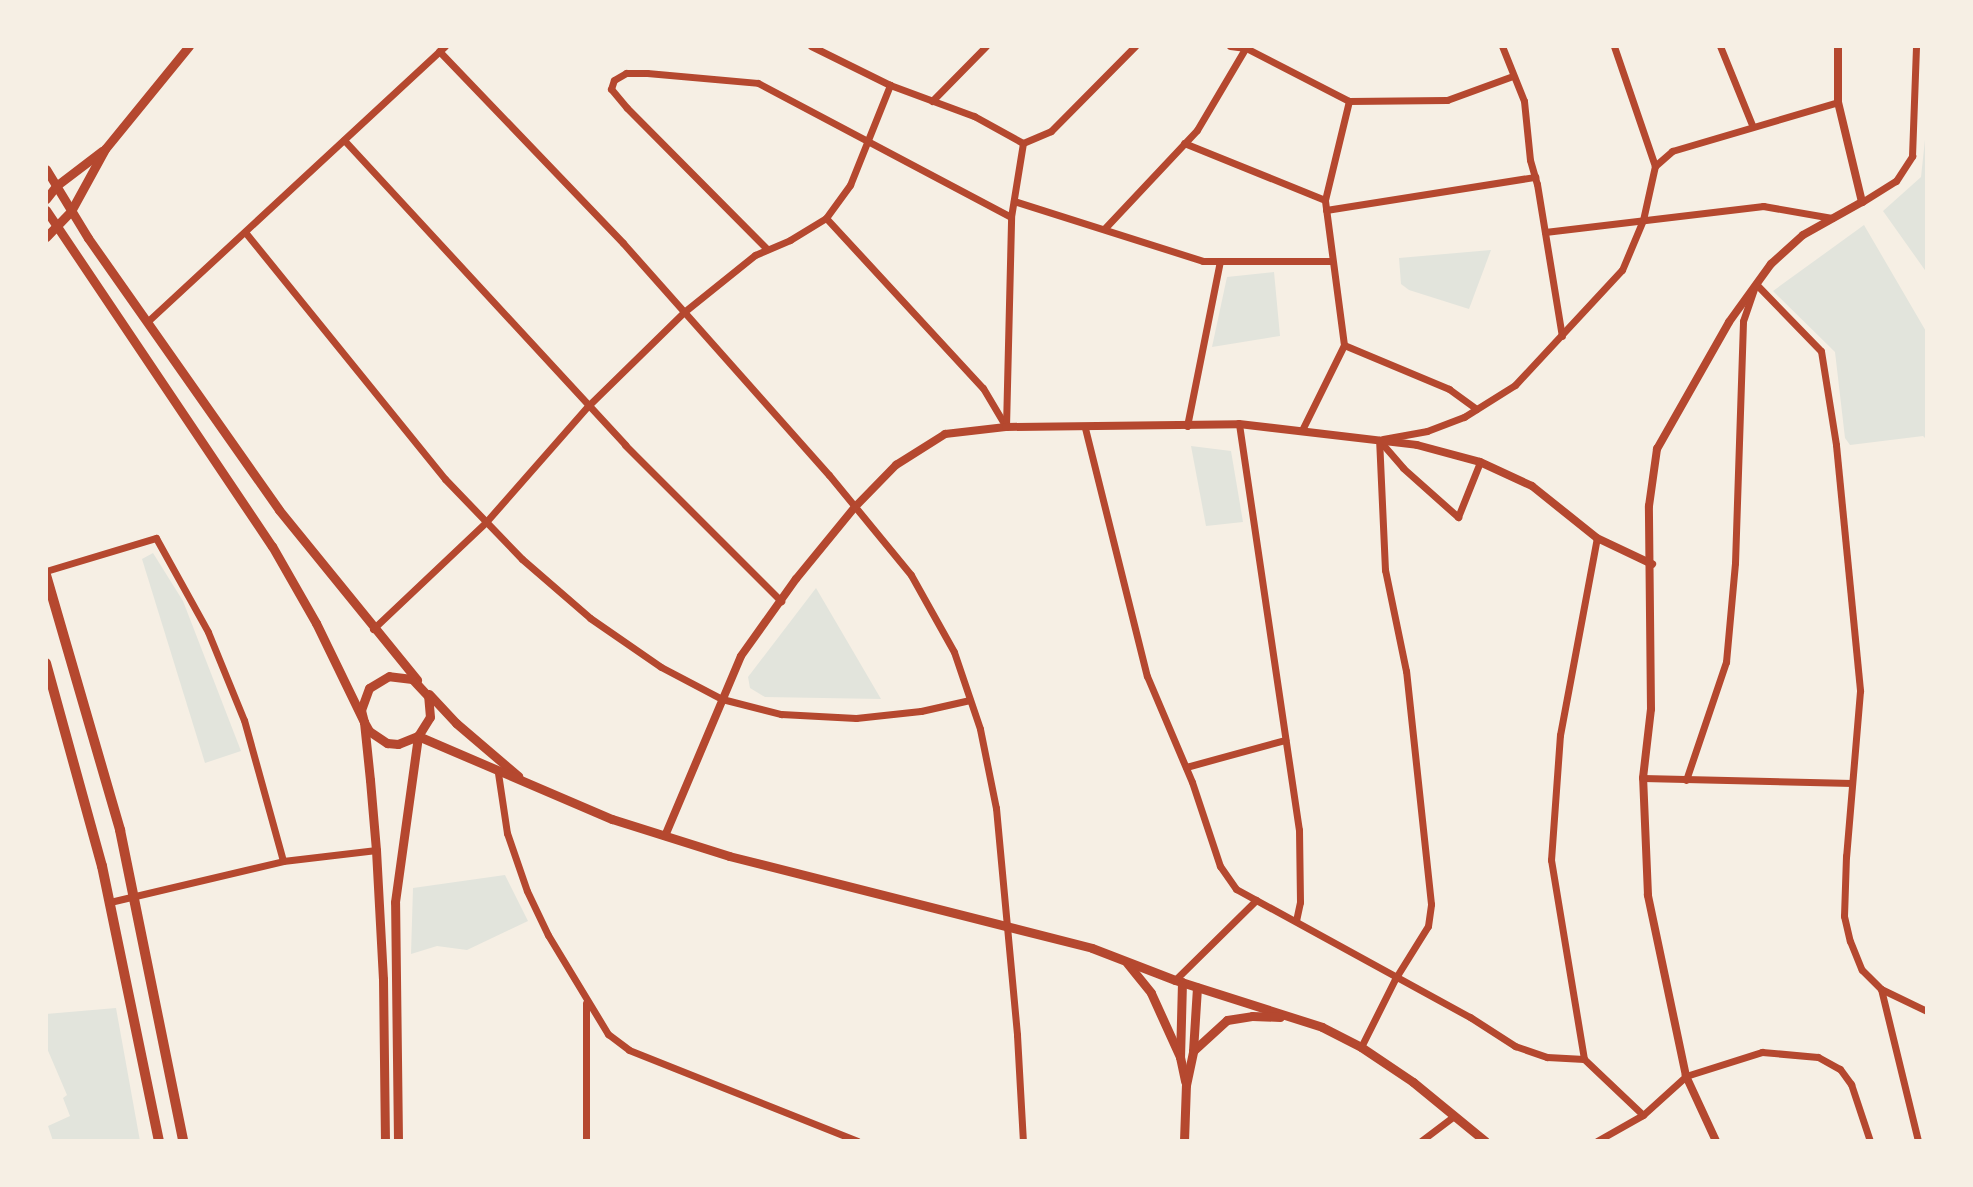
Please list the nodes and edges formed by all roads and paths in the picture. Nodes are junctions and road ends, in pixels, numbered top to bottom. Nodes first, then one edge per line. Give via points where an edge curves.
1 (189, 46) edge
2 (811, 46) edge
3 (835, 46) edge
4 (986, 46) edge
5 (1135, 46) edge
6 (1230, 46) edge
7 (1502, 46) edge
8 (1614, 46) edge
9 (1720, 46) edge
10 (1838, 46) edge
11 (1916, 46) edge
12 (1246, 47) edge
13 (442, 49) edge
14 (830, 54) junction
15 (1513, 76) junction
16 (890, 85) junction
17 (932, 101) junction
18 (1349, 101) junction
19 (1838, 102) junction
20 (1752, 125) junction
21 (344, 140) junction
22 (868, 140) junction
23 (1023, 143) junction
24 (1184, 143) junction
25 (105, 149) junction
26 (1655, 166) junction
27 (46, 169) edge
28 (1535, 177) junction
29 (56, 186) junction
30 (46, 199) edge
31 (1014, 201) junction
32 (1862, 202) junction
33 (1326, 205) junction
34 (46, 210) edge
35 (71, 211) junction
36 (1011, 217) junction
37 (826, 218) junction
38 (1832, 218) junction
39 (1643, 220) junction
40 (56, 225) junction
41 (1105, 228) junction
42 (245, 232) junction
43 (1545, 232) junction
44 (46, 237) edge
45 (767, 249) junction
46 (1220, 261) junction
47 (1331, 261) junction
48 (1756, 284) junction
49 (684, 312) junction
50 (147, 322) junction
51 (1562, 336) junction
52 (1344, 345) junction
53 (588, 406) junction
54 (1477, 409) junction
55 (1239, 424) junction
56 (1187, 426) junction
57 (1006, 427) junction
58 (1085, 428) junction
59 (1302, 430) junction
60 (1379, 440) junction
61 (1480, 462) junction
62 (855, 507) junction
63 (486, 522) junction
64 (1597, 538) junction
65 (1652, 564) junction
66 (46, 573) edge
67 (781, 601) junction
68 (373, 629) junction
69 (46, 663) edge
70 (422, 686) junction
71 (722, 699) junction
72 (970, 700) junction
73 (364, 722) junction
74 (418, 736) junction
75 (1285, 740) junction
76 (1186, 767) junction
77 (498, 773) junction
78 (1643, 778) junction
79 (1686, 780) junction
80 (524, 781) junction
81 (1852, 783) junction
82 (665, 836) junction
83 (376, 850) junction
84 (283, 861) junction
85 (134, 895) junction
86 (1256, 900) junction
87 (110, 902) junction
88 (1296, 921) junction
89 (1006, 926) junction
90 (1125, 961) junction
91 (1395, 979) junction
92 (1179, 981) junction
93 (1197, 987) junction
94 (1881, 989) junction
95 (586, 1000) junction
96 (1927, 1011) edge
97 (1295, 1018) junction
98 (1361, 1047) junction
99 (1193, 1051) junction
100 (1180, 1057) junction
101 (1584, 1059) junction
102 (1686, 1076) junction
103 (1186, 1085) junction
104 (1643, 1115) junction
105 (1454, 1116) junction
106 (159, 1141) edge
107 (183, 1141) edge
108 (385, 1141) edge
109 (398, 1141) edge
110 (586, 1141) edge
111 (858, 1141) edge
112 (1023, 1141) edge
113 (1184, 1141) edge
114 (1421, 1141) edge
115 (1485, 1141) edge
116 (1597, 1141) edge
117 (1716, 1141) edge
118 (1870, 1141) edge
119 (1918, 1141) edge

1 - 25 main road
2 - 14 street
3 - 14 street
4 - 17 street
5 - 23 street via 1051,131
6 - 12 street
7 - 15 street
8 - 26 street
9 - 20 street
10 - 19 street
11 - 32 street via 1912,156 1896,181
12 - 18 street
12 - 24 street
13 - 21 street
13 - 49 street
14 - 16 street
15 - 18 street via 1447,100
15 - 28 street via 1524,101
16 - 17 street
16 - 22 street
17 - 23 street
18 - 33 street
19 - 20 street
19 - 32 street
20 - 26 street via 1672,151
21 - 42 street
21 - 53 street
22 - 36 street
22 - 37 street via 850,185
22 - 45 street via 758,83 647,73 626,73 614,80 611,89 627,108
23 - 31 street
24 - 33 street
24 - 41 street
25 - 29 main road
25 - 35 main road
26 - 39 street
27 - 29 main road
28 - 33 street
28 - 43 street
29 - 30 main road
29 - 35 main road
31 - 36 street
31 - 41 street
32 - 38 street
33 - 47 street
34 - 40 main road
35 - 40 main road
35 - 50 main road
36 - 57 street
37 - 45 street
37 - 57 street via 983,388
38 - 39 street via 1763,206
38 - 48 street via 1803,235
39 - 43 street
39 - 51 street via 1622,270
40 - 44 main road
40 - 73 main road via 272,546
41 - 46 street via 1203,261
42 - 50 street
42 - 63 street via 445,479
43 - 51 street
45 - 49 street
46 - 47 street
46 - 56 street
47 - 52 street
48 - 65 street via 1657,449 1649,506
48 - 79 street via 1743,321 1736,547 1726,662
48 - 81 street via 1821,351 1836,445 1860,691
49 - 53 street
49 - 62 street
50 - 68 main road via 279,510
51 - 54 street via 1515,385
52 - 54 street via 1449,389
52 - 59 street
53 - 63 street
53 - 67 street
54 - 60 street via 1427,431
55 - 56 street
55 - 59 street
55 - 75 street
56 - 58 street
57 - 58 street
57 - 62 street via 945,434 896,465
58 - 76 street via 1147,676
59 - 60 street
60 - 61 street
60 - 61 street via 1458,517
60 - 91 street via 1385,570 1406,671 1431,904 1428,926
61 - 64 street via 1532,486
62 - 67 street
62 - 72 street via 911,575 954,652
63 - 68 street
63 - 71 street via 590,618 661,667
64 - 65 street
64 - 101 street via 1560,735 1551,860
65 - 78 street via 1651,709
66 - 84 street via 156,538 208,632 238,705
66 - 85 main road
67 - 71 street via 741,656
68 - 70 main road
69 - 87 main road
70 - 73 main road via 401,675 378,680 363,698
70 - 74 main road via 430,706 426,727
70 - 80 main road
71 - 72 street via 781,714 856,718
71 - 82 street
72 - 89 street via 996,808
73 - 74 main road via 387,743
73 - 83 main road
74 - 77 main road
74 - 109 main road via 395,902
75 - 76 street
75 - 88 street via 1299,830
76 - 86 street via 1220,866 1236,889
77 - 80 main road
77 - 95 street via 507,833 527,891
78 - 79 street
78 - 102 street via 1648,895
79 - 81 street
80 - 82 main road
81 - 94 street via 1844,916 1862,970
82 - 89 main road
83 - 84 street
83 - 108 main road
84 - 85 street
85 - 87 street
85 - 107 main road
86 - 88 street
86 - 92 street
87 - 106 main road
88 - 91 street
89 - 90 main road
89 - 112 street
90 - 92 main road
90 - 100 main road via 1151,993
91 - 98 street
91 - 101 street via 1515,1046 1547,1057
92 - 93 main road
92 - 100 main road
93 - 97 main road
93 - 99 main road
94 - 96 street
94 - 119 street
95 - 110 street
95 - 111 street via 608,1034 629,1050
97 - 98 main road
97 - 99 main road via 1227,1020
98 - 105 main road
99 - 103 main road
100 - 103 main road
101 - 104 street
102 - 104 street
102 - 117 street
102 - 118 street via 1762,1052 1818,1057 1840,1069 1851,1084
103 - 113 main road
104 - 116 street
105 - 114 street
105 - 115 main road

